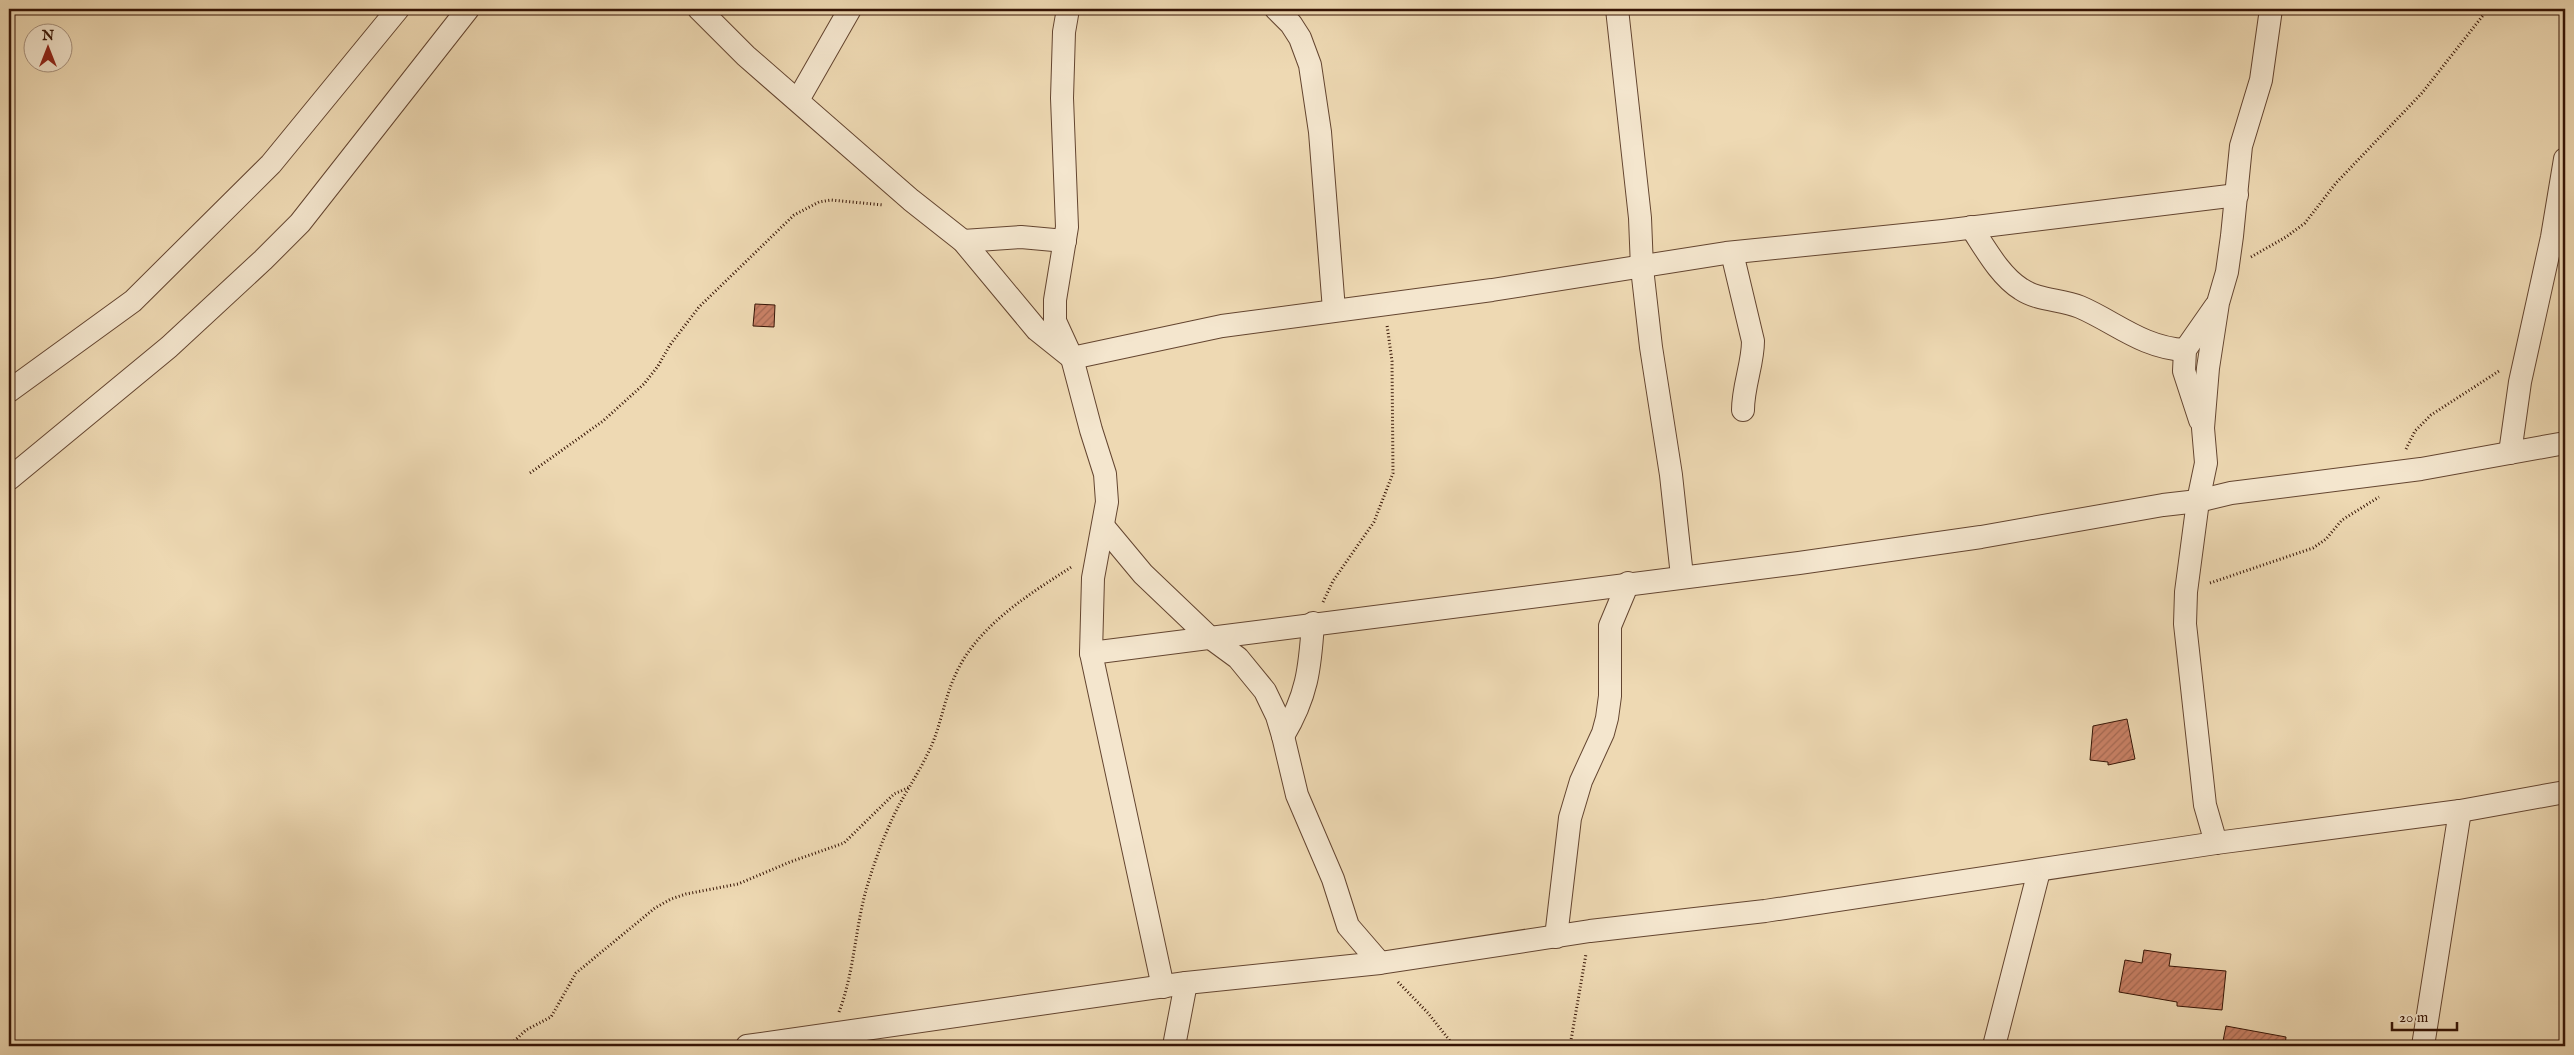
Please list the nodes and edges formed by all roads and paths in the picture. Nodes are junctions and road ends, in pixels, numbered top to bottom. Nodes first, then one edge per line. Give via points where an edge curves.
1 (398, 9) edge
2 (468, 9) edge
3 (699, 9) edge
4 (850, 9) edge
5 (1068, 9) edge
6 (1276, 9) edge
7 (1617, 9) edge
8 (2271, 9) edge
9 (2488, 9) edge
10 (798, 100) junction
11 (2565, 159) edge
12 (2237, 195) junction
13 (884, 205) dead end
14 (1971, 227) junction
15 (963, 241) junction
16 (1065, 241) junction
17 (1732, 252) junction
18 (1642, 268) junction
19 (2227, 272) junction
20 (2218, 303) junction
21 (1384, 304) junction
22 (1334, 310) junction
23 (2185, 350) junction
24 (2525, 356) junction
25 (1072, 358) junction
26 (9, 390) edge
27 (1743, 410) dead end
28 (2203, 428) junction
29 (2565, 444) edge
30 (2510, 452) junction
31 (2399, 471) junction
32 (530, 473) dead end
33 (9, 479) edge
34 (2198, 501) junction
35 (1103, 526) junction
36 (1100, 549) junction
37 (1682, 576) junction
38 (1628, 583) junction
39 (2186, 592) junction
40 (1313, 623) junction
41 (1208, 636) junction
42 (1090, 652) junction
43 (1283, 736) junction
44 (910, 787) junction
45 (2565, 792) edge
46 (2460, 811) junction
47 (2216, 843) junction
48 (2039, 871) junction
49 (1590, 931) junction
50 (1556, 937) junction
51 (1380, 963) junction
52 (1186, 983) junction
53 (1163, 988) junction
54 (830, 1036) junction
55 (510, 1046) edge
56 (747, 1046) edge
57 (1174, 1046) edge
58 (1454, 1046) edge
59 (1570, 1046) edge
60 (1994, 1046) edge
61 (2423, 1046) edge

1 - 26 street via 271,164 133,302
2 - 33 street via 300,223 169,347
3 - 10 street via 746,56
4 - 10 street
5 - 16 street via 1062,98 1067,200
6 - 22 street via 1300,38 1310,66 1320,132
7 - 18 street via 1640,218
8 - 12 street via 2261,80 2241,146
9 - 19 path via 2422,93 2336,183 2305,223
10 - 15 street via 911,200
11 - 24 street via 2552,237
12 - 14 street
12 - 19 street
13 - 32 path via 831,200 819,202 794,215 699,307 644,384 603,421
14 - 17 street
14 - 23 street via 2020,289 2039,298 2080,307 2135,336
15 - 16 street via 1021,237
15 - 25 street via 1037,330
16 - 25 street via 1055,300 1056,320
17 - 18 street
17 - 27 street via 1753,341 1744,385
18 - 21 street
18 - 37 street
19 - 20 street
20 - 23 street
20 - 28 street
21 - 22 street
21 - 40 path via 1392,361 1393,473 1374,522 1333,581
22 - 25 street via 1222,326
23 - 28 street via 2184,371
24 - 30 street
24 - 31 path via 2424,421 2406,449
25 - 35 street via 1105,474 1107,502
28 - 34 street via 2206,463
29 - 30 street
30 - 31 street
31 - 34 street via 2231,493
31 - 39 path via 2379,497 2342,520 2313,548
34 - 37 street via 1981,537
34 - 39 street
35 - 36 street
35 - 41 street via 1143,574
36 - 42 street via 1093,578
36 - 44 path via 1024,598 998,619 974,645 954,676 934,742
37 - 38 street
38 - 40 street
38 - 50 street via 1610,626 1607,718 1581,781 1570,818
39 - 47 street via 2185,624 2205,805
40 - 41 street
40 - 43 street via 1308,681 1301,705
41 - 42 street
41 - 43 street via 1238,658 1253,675 1277,716
42 - 53 street
43 - 51 street via 1297,795 1348,926
44 - 54 path via 874,864 858,923 846,994
44 - 55 path via 894,794 844,843 738,884 686,894 656,908 576,973 551,1017 526,1030
45 - 46 street
46 - 47 street
46 - 61 street
47 - 48 street
48 - 49 street via 1765,911
48 - 60 street
49 - 50 street
49 - 59 path
50 - 51 street
51 - 52 street
51 - 58 path via 1428,1013
52 - 53 street
52 - 57 street
53 - 54 street
54 - 56 street

